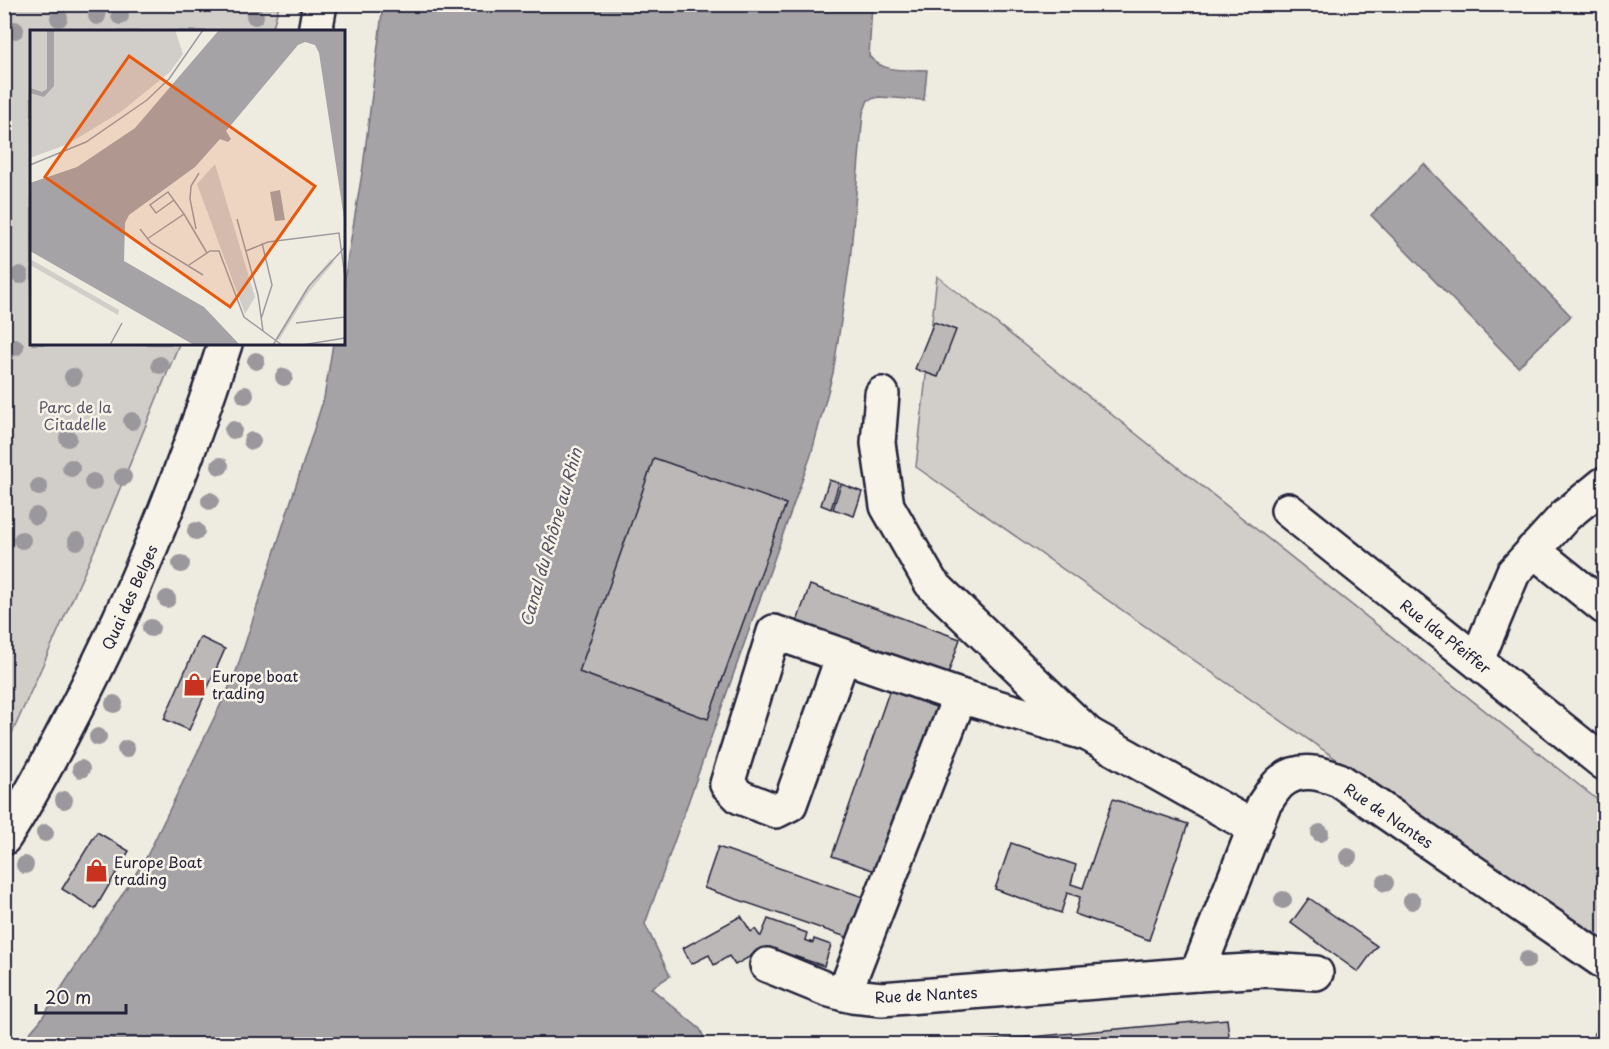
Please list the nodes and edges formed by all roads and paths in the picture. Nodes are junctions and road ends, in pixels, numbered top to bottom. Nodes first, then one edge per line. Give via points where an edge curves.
1 (320, 4) edge
2 (315, 30) edge
3 (225, 345) edge
4 (882, 394) dead end
5 (1605, 484) edge
6 (1288, 510) dead end
7 (1533, 550) junction
8 (1605, 607) edge
9 (843, 656) junction
10 (1477, 660) junction
11 (960, 696) junction
12 (1088, 734) junction
13 (1605, 763) edge
14 (1255, 828) junction
15 (4, 838) edge
16 (1605, 962) edge
17 (767, 965) dead end
18 (1316, 973) dead end
19 (1197, 974) junction
20 (844, 994) junction

1 - 2 street
3 - 15 street, Quai des Belges via 197,432 146,563 93,676
4 - 12 street via 878,443 887,506 931,583
5 - 7 street via 1566,515
6 - 10 street, Rue Ida Pfeiffer
7 - 8 street
7 - 10 street via 1513,573
9 - 9 street via 774,632 727,784 740,797 776,811 790,804
9 - 11 street
10 - 13 street, Rue Ida Pfeiffer
11 - 12 street
11 - 20 street
12 - 14 street
14 - 16 street, Rue de Nantes via 1264,804 1282,781 1302,772 1339,780
14 - 19 street, Rue de Nantes
17 - 20 street, Rue de Nantes
18 - 19 street, Rue de Nantes via 1266,970
19 - 20 street, Rue de Nantes via 882,999

